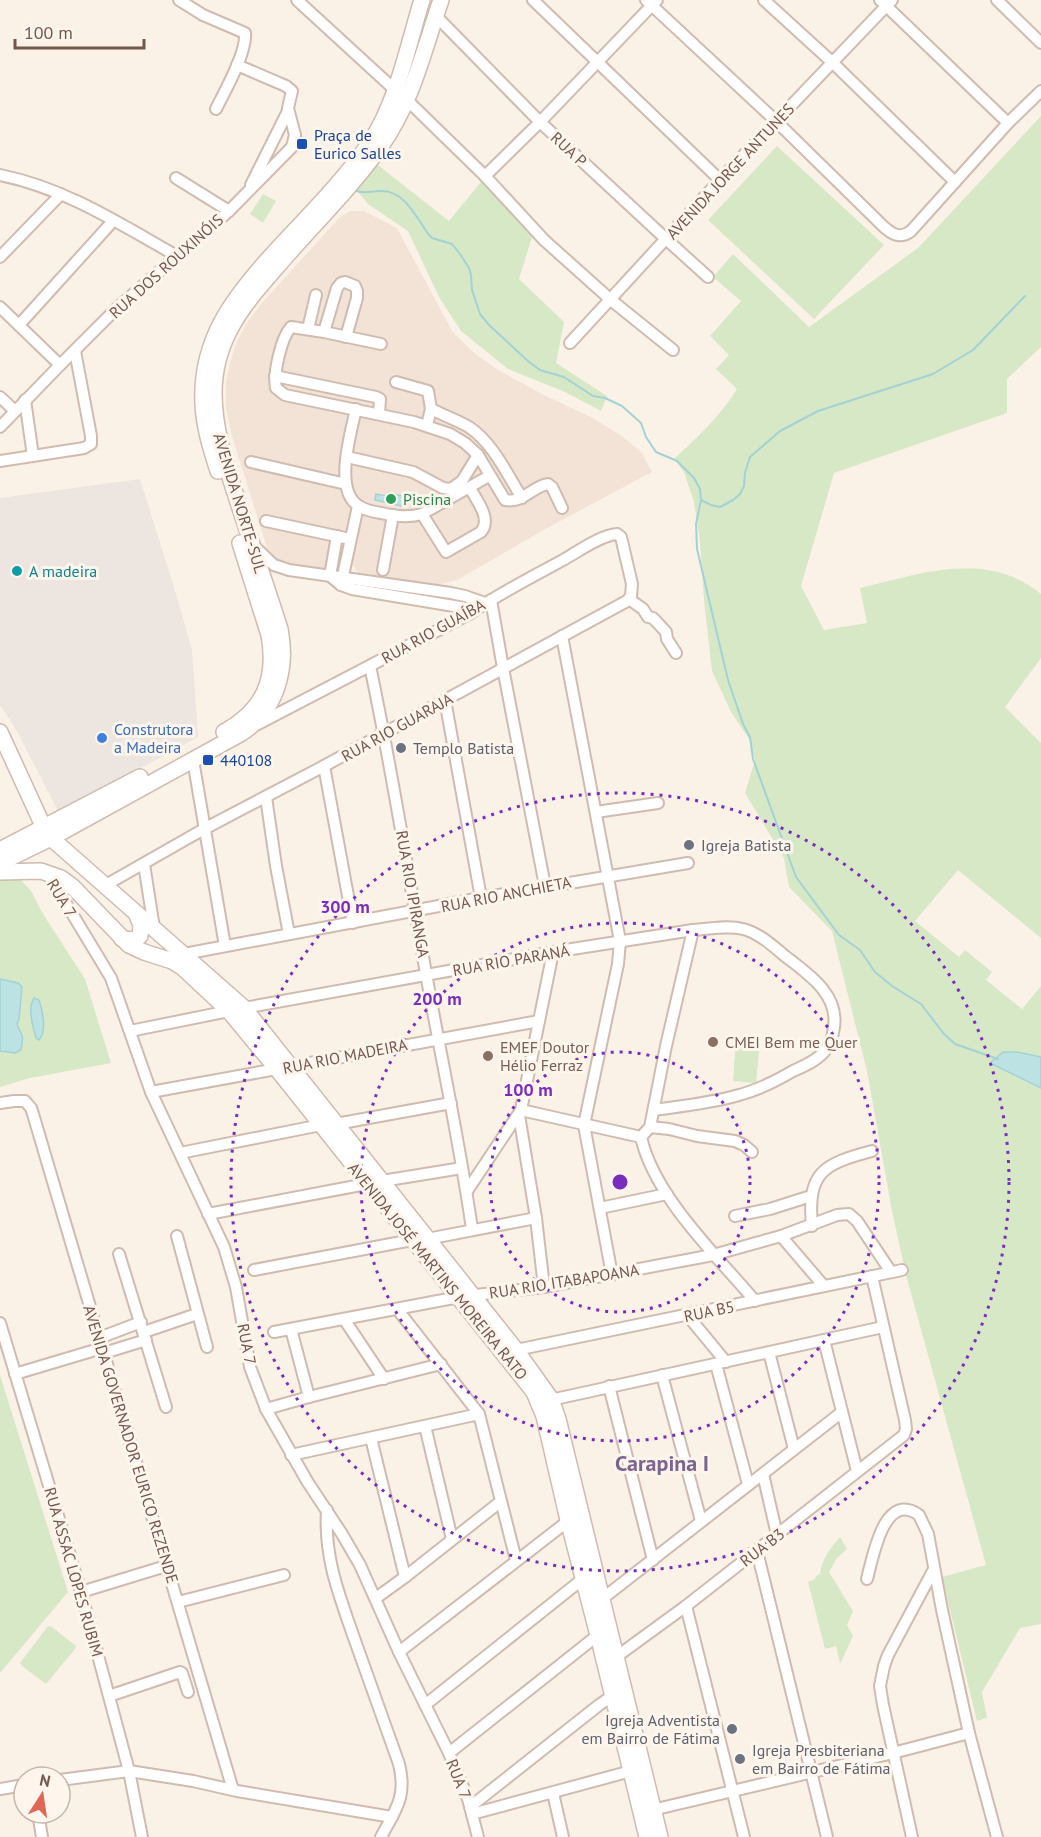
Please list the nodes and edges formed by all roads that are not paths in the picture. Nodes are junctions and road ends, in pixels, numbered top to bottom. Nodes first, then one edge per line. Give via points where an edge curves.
1 (179, 0) edge
2 (297, 0) edge
3 (422, 0) edge
4 (441, 0) edge
5 (533, 0) edge
6 (764, 0) edge
7 (997, 0) edge
8 (652, 2) edge
9 (886, 2) edge
10 (436, 16) junction
11 (1041, 43) edge
12 (597, 63) junction
13 (833, 63) junction
14 (237, 65) junction
15 (395, 90) junction
16 (1041, 91) edge
17 (407, 100) junction
18 (216, 109) dead end
19 (288, 111) junction
20 (540, 122) junction
21 (777, 122) junction
22 (1008, 123) junction
23 (0, 175) edge
24 (485, 176) junction
25 (176, 178) dead end
26 (720, 180) junction
27 (955, 182) junction
28 (61, 194) junction
29 (247, 194) junction
30 (229, 211) junction
31 (113, 220) junction
32 (666, 239) junction
33 (177, 256) junction
34 (0, 257) edge
35 (708, 276) dead end
36 (315, 295) dead end
37 (611, 300) junction
38 (0, 307) edge
39 (19, 325) junction
40 (308, 329) junction
41 (324, 332) junction
42 (346, 337) junction
43 (570, 343) dead end
44 (381, 344) dead end
45 (673, 350) dead end
46 (75, 351) junction
47 (60, 364) junction
48 (275, 376) junction
49 (396, 382) dead end
50 (0, 397) edge
51 (25, 400) junction
52 (431, 409) junction
53 (357, 410) junction
54 (15, 411) junction
55 (379, 414) junction
56 (427, 425) junction
57 (0, 427) edge
58 (478, 455) junction
59 (33, 456) junction
60 (347, 456) junction
61 (0, 461) edge
62 (251, 462) dead end
63 (489, 476) junction
64 (346, 484) junction
65 (470, 488) junction
66 (522, 498) junction
67 (358, 506) junction
68 (562, 508) dead end
69 (422, 514) junction
70 (393, 515) junction
71 (266, 521) dead end
72 (337, 536) junction
73 (350, 539) junction
74 (251, 543) junction
75 (383, 570) dead end
76 (330, 576) junction
77 (342, 582) junction
78 (465, 596) junction
79 (629, 599) junction
80 (488, 601) junction
81 (460, 607) junction
82 (471, 613) junction
83 (457, 619) junction
84 (562, 636) junction
85 (676, 652) dead end
86 (370, 666) junction
87 (503, 668) junction
88 (445, 700) junction
89 (249, 728) junction
90 (0, 732) edge
91 (385, 733) junction
92 (0, 753) edge
93 (193, 760) junction
94 (15, 763) junction
95 (324, 766) junction
96 (266, 797) junction
97 (658, 803) dead end
98 (596, 812) junction
99 (204, 829) junction
100 (47, 833) junction
101 (0, 850) edge
102 (0, 863) edge
103 (688, 863) dead end
104 (144, 864) junction
105 (47, 872) junction
106 (0, 873) edge
107 (608, 876) junction
108 (104, 886) junction
109 (545, 886) junction
110 (481, 898) junction
111 (416, 911) junction
112 (136, 913) junction
113 (353, 922) junction
114 (154, 928) junction
115 (693, 930) junction
116 (290, 934) junction
117 (122, 939) junction
118 (620, 941) junction
119 (225, 946) junction
120 (553, 952) junction
121 (184, 954) junction
122 (427, 976) junction
123 (236, 1009) junction
124 (539, 1021) junction
125 (130, 1031) junction
126 (438, 1039) junction
127 (284, 1068) junction
128 (151, 1092) junction
129 (0, 1103) edge
130 (451, 1103) junction
131 (654, 1110) junction
132 (520, 1113) junction
133 (328, 1124) junction
134 (584, 1125) junction
135 (650, 1127) junction
136 (641, 1137) junction
137 (872, 1151) dead end
138 (752, 1152) dead end
139 (180, 1153) junction
140 (462, 1168) junction
141 (375, 1183) junction
142 (466, 1191) junction
143 (667, 1194) junction
144 (811, 1196) junction
145 (600, 1208) junction
146 (208, 1214) junction
147 (735, 1215) dead end
148 (536, 1218) junction
149 (812, 1226) junction
150 (472, 1229) junction
151 (177, 1236) dead end
152 (780, 1236) junction
153 (420, 1239) junction
154 (119, 1254) dead end
155 (713, 1255) junction
156 (254, 1270) dead end
157 (897, 1271) joint
158 (612, 1275) junction
159 (872, 1276) junction
160 (823, 1285) junction
161 (544, 1287) junction
162 (466, 1296) junction
163 (755, 1301) junction
164 (398, 1310) junction
165 (198, 1314) junction
166 (688, 1316) junction
167 (344, 1319) junction
168 (0, 1323) edge
169 (883, 1327) junction
170 (291, 1329) junction
171 (144, 1331) junction
172 (274, 1332) dead end
173 (824, 1340) junction
174 (102, 1346) junction
175 (207, 1347) dead end
176 (516, 1350) junction
177 (769, 1352) junction
178 (721, 1363) junction
179 (441, 1364) junction
180 (15, 1374) junction
181 (662, 1375) junction
182 (384, 1379) junction
183 (609, 1386) junction
184 (309, 1397) junction
185 (545, 1401) junction
186 (166, 1407) dead end
187 (266, 1409) junction
188 (842, 1412) junction
189 (479, 1414) junction
190 (425, 1426) junction
191 (371, 1438) junction
192 (794, 1449) junction
193 (291, 1455) junction
194 (857, 1471) junction
195 (763, 1474) junction
196 (748, 1484) junction
197 (500, 1502) junction
198 (327, 1510) junction
199 (574, 1516) junction
200 (701, 1521) junction
201 (777, 1535) junction
202 (452, 1539) junction
203 (757, 1551) junction
204 (516, 1560) junction
205 (653, 1560) junction
206 (166, 1566) junction
207 (934, 1569) junction
208 (284, 1575) dead end
209 (405, 1577) junction
210 (584, 1578) junction
211 (867, 1579) dead end
212 (81, 1592) junction
213 (376, 1598) junction
214 (602, 1599) junction
215 (178, 1602) junction
216 (686, 1606) junction
217 (598, 1635) junction
218 (399, 1652) junction
219 (616, 1657) junction
220 (188, 1692) dead end
221 (109, 1696) junction
222 (619, 1699) junction
223 (424, 1705) junction
224 (969, 1733) junction
225 (449, 1753) junction
226 (893, 1753) junction
227 (129, 1771) junction
228 (631, 1771) junction
229 (812, 1772) junction
230 (72, 1778) edge
231 (233, 1790) junction
232 (733, 1791) junction
233 (553, 1793) junction
234 (472, 1811) junction
235 (647, 1811) junction
236 (392, 1817) junction
237 (142, 1837) edge
238 (381, 1837) edge
239 (478, 1837) edge
240 (563, 1837) edge
241 (647, 1837) edge
242 (660, 1837) edge
243 (744, 1837) edge
244 (827, 1837) edge
245 (912, 1837) edge
246 (997, 1837) edge

1 - 14 street via 245,33
2 - 15 street
3 - 15 main road, AVENIDA NORTE-SUL
4 - 10 main road, AVENIDA NORTE-SUL
5 - 12 street
6 - 13 street
7 - 11 street
8 - 12 street
8 - 21 street
9 - 13 street, AVENIDA JORGE ANTUNES
9 - 22 street
10 - 17 main road, AVENIDA NORTE-SUL
10 - 20 street, RUA P
12 - 20 street
12 - 26 street
13 - 21 street, AVENIDA JORGE ANTUNES
13 - 27 street
14 - 18 street
14 - 19 street, RUA DOS ROUXINÓIS via 292,91
15 - 100 main road, AVENIDA NORTE-SUL via 370,144 233,301 215,335 205,370 203,406 208,441 272,650 263,696 230,729
16 - 22 street
17 - 24 street
17 - 74 main road, AVENIDA NORTE-SUL via 372,158 242,307 222,346 215,378 215,415
19 - 29 street
19 - 29 street, RUA DOS ROUXINÓIS via 295,135 292,147
20 - 24 street
20 - 32 street, RUA P
21 - 26 street, AVENIDA JORGE ANTUNES
21 - 27 street via 884,227 898,236 911,231
22 - 27 street
23 - 28 street
24 - 37 street via 544,240
25 - 30 street
26 - 32 street, AVENIDA JORGE ANTUNES
28 - 31 street
28 - 34 street
29 - 30 street, RUA DOS ROUXINÓIS
30 - 33 street, RUA DOS ROUXINÓIS
31 - 33 street
31 - 39 street
32 - 35 street, RUA P
32 - 37 street, AVENIDA JORGE ANTUNES
33 - 46 street, RUA DOS ROUXINÓIS
36 - 40 street
37 - 43 street, AVENIDA JORGE ANTUNES
37 - 45 street
38 - 39 street
39 - 47 street
40 - 41 street
40 - 48 street via 288,330
41 - 42 street
41 - 42 street via 337,288 345,282 357,291
42 - 44 street
46 - 47 street, RUA DOS ROUXINÓIS
46 - 59 street via 90,444
47 - 51 street, RUA DOS ROUXINÓIS
48 - 53 street via 276,388 282,394
48 - 55 street via 376,397 380,399
49 - 52 street via 426,389
50 - 54 street
51 - 54 street, RUA DOS ROUXINÓIS
51 - 59 street
52 - 56 street
52 - 66 street via 470,428 490,448
53 - 55 street
53 - 60 street
54 - 57 street, RUA DOS ROUXINÓIS
55 - 56 street
56 - 58 street via 450,434
58 - 60 street via 462,481 451,489 413,472
58 - 63 street
59 - 61 street
60 - 64 street
62 - 64 street
63 - 65 street
63 - 66 street via 505,500
64 - 67 street
65 - 69 street
65 - 69 street via 484,515 485,527 446,552
66 - 68 street via 548,484
67 - 70 street
67 - 73 street
69 - 70 street
70 - 75 street
71 - 72 street
72 - 73 street
72 - 76 street
73 - 77 street
74 - 76 street via 267,560 282,568
74 - 89 main road, AVENIDA NORTE-SUL via 280,629 283,655 272,700
76 - 77 street
77 - 78 street
77 - 81 street via 367,592
78 - 80 street
78 - 81 street
79 - 80 street, RUA RIO GUAÍBA via 632,584 617,534
79 - 84 street, RUA RIO GUARAJA
79 - 85 street via 666,632
80 - 82 street, RUA RIO GUAÍBA
80 - 87 street
81 - 82 street
81 - 83 street
82 - 83 street, RUA RIO GUAÍBA
83 - 86 street, RUA RIO GUAÍBA
84 - 87 street, RUA RIO GUARAJA
84 - 98 street
86 - 89 street, RUA RIO GUAÍBA
86 - 91 street, RUA RIO IPIRANGA
87 - 88 street, RUA RIO GUARAJA
87 - 109 street
88 - 91 street, RUA RIO GUARAJA
88 - 110 street
89 - 93 main road, AVENIDA NORTE-SUL
90 - 94 main road
91 - 95 street, RUA RIO GUARAJA
91 - 111 street, RUA RIO IPIRANGA
92 - 94 main road
93 - 99 street
93 - 100 main road, AVENIDA NORTE-SUL
94 - 100 main road
95 - 96 street, RUA RIO GUARAJA
95 - 113 street
96 - 99 street, RUA RIO GUARAJA
96 - 116 street
97 - 98 street
98 - 107 street
99 - 104 street, RUA RIO GUARAJA
99 - 119 street
100 - 101 main road
100 - 102 main road
100 - 108 main road, AVENIDA JOSÉ MARTINS MOREIRA RATO
103 - 107 street, RUA RIO ANCHIETA
104 - 108 street, RUA RIO GUARAJA
104 - 114 street
105 - 106 main road, AVENIDA JOSÉ MARTINS MOREIRA RATO
105 - 117 main road, AVENIDA JOSÉ MARTINS MOREIRA RATO via 74,887
105 - 125 street, RUA 7 via 104,966
107 - 109 street, RUA RIO ANCHIETA
107 - 118 street
108 - 112 main road, AVENIDA JOSÉ MARTINS MOREIRA RATO
109 - 110 street, RUA RIO ANCHIETA
110 - 111 street, RUA RIO ANCHIETA
111 - 113 street, RUA RIO ANCHIETA
111 - 122 street, RUA RIO IPIRANGA
112 - 114 main road, AVENIDA JOSÉ MARTINS MOREIRA RATO
112 - 117 main road via 140,936 135,940
113 - 116 street, RUA RIO ANCHIETA
114 - 121 main road, AVENIDA JOSÉ MARTINS MOREIRA RATO
115 - 118 street, RUA RIO PARANÁ
115 - 131 street
115 - 131 street, RUA RIO PARANÁ via 740,928 752,932 801,969 821,987 833,1007 835,1020 830,1044 818,1058 742,1095
116 - 119 street, RUA RIO ANCHIETA
117 - 123 main road, AVENIDA JOSÉ MARTINS MOREIRA RATO via 136,949 182,967
118 - 120 street, RUA RIO PARANÁ
118 - 134 street
119 - 121 street, RUA RIO ANCHIETA
120 - 122 street, RUA RIO PARANÁ
120 - 124 street
121 - 123 main road, AVENIDA JOSÉ MARTINS MOREIRA RATO
122 - 123 street, RUA RIO PARANÁ
122 - 126 street, RUA RIO IPIRANGA
123 - 125 street, RUA RIO PARANÁ
123 - 127 main road, AVENIDA JOSÉ MARTINS MOREIRA RATO
124 - 126 street, RUA RIO MADEIRA
124 - 132 street
125 - 128 street, RUA 7
126 - 127 street, RUA RIO MADEIRA
126 - 130 street, RUA RIO IPIRANGA
127 - 128 street, RUA RIO MADEIRA
127 - 133 main road, AVENIDA JOSÉ MARTINS MOREIRA RATO
128 - 139 street, RUA 7
129 - 174 street, AVENIDA GOVERNADOR EURICO REZENDE via 25,1101 31,1108
130 - 133 street
130 - 140 street, RUA RIO IPIRANGA
131 - 135 street
132 - 134 street
132 - 142 street
132 - 148 street
133 - 139 street
133 - 141 main road, AVENIDA JOSÉ MARTINS MOREIRA RATO
134 - 136 street
134 - 145 street
135 - 136 street
135 - 138 street via 735,1141
136 - 143 street via 647,1160
137 - 144 street via 824,1171
139 - 146 street, RUA 7
140 - 141 street
140 - 142 street, RUA RIO IPIRANGA
141 - 146 street
141 - 153 main road, AVENIDA JOSÉ MARTINS MOREIRA RATO
142 - 150 street, RUA RIO IPIRANGA
143 - 145 street
143 - 155 street
144 - 147 street
144 - 149 street
145 - 158 street
146 - 187 street, RUA 7 via 231,1268 250,1367
148 - 150 street
148 - 161 street
149 - 152 street, RUA RIO ITABAPOANA
149 - 157 street, RUA RIO ITABAPOANA via 849,1214
150 - 153 street
151 - 165 street
152 - 155 street, RUA RIO ITABAPOANA
152 - 160 street
153 - 156 street
153 - 162 main road, AVENIDA JOSÉ MARTINS MOREIRA RATO
154 - 171 street
155 - 158 street, RUA RIO ITABAPOANA
155 - 163 street
157 - 159 street, RUA B5
158 - 161 street, RUA RIO ITABAPOANA
159 - 160 street, RUA B5
159 - 169 street
160 - 163 street, RUA B5
161 - 162 street, RUA RIO ITABAPOANA
162 - 164 street, RUA RIO ITABAPOANA
162 - 176 main road, AVENIDA JOSÉ MARTINS MOREIRA RATO
162 - 185 main road, AVENIDA JOSÉ MARTINS MOREIRA RATO via 525,1381
163 - 166 street, RUA B5
164 - 167 street, RUA RIO ITABAPOANA
164 - 179 street
165 - 171 street
165 - 175 street
166 - 176 street, RUA B5
166 - 178 street
167 - 170 street, RUA RIO ITABAPOANA
167 - 182 street
168 - 180 street, RUA ASSAC LOPES RUBIM
169 - 173 street
169 - 194 street, RUA B3 via 906,1432
170 - 172 street, RUA RIO ITABAPOANA
170 - 184 street
171 - 174 street
171 - 174 street
171 - 186 street
173 - 177 street
173 - 188 street
174 - 180 street
174 - 206 street, AVENIDA GOVERNADOR EURICO REZENDE
176 - 185 main road, AVENIDA JOSÉ MARTINS MOREIRA RATO
177 - 178 street
177 - 192 street
178 - 181 street
178 - 196 street
179 - 182 street
179 - 189 street
180 - 212 street, RUA ASSAC LOPES RUBIM
181 - 183 street
181 - 200 street
182 - 184 street
183 - 185 street
183 - 205 street
184 - 187 street
185 - 199 main road, AVENIDA JOSÉ MARTINS MOREIRA RATO via 558,1419
187 - 193 street, RUA 7
188 - 192 street
188 - 194 street
189 - 190 street
189 - 197 street
190 - 191 street
190 - 202 street
191 - 193 street
191 - 209 street
192 - 195 street
193 - 198 street, RUA 7
194 - 201 street, RUA B3
195 - 196 street
195 - 201 street
196 - 200 street
197 - 202 street
197 - 204 street
198 - 213 street, RUA 7
198 - 236 street via 326,1539 332,1570 403,1779 402,1796
199 - 204 street
199 - 210 main road, AVENIDA JOSÉ MARTINS MOREIRA RATO
199 - 214 main road, AVENIDA JOSÉ MARTINS MOREIRA RATO
200 - 205 street
201 - 203 street, RUA B3
202 - 209 street
203 - 216 street, RUA B3
203 - 229 street
204 - 218 street
205 - 214 street
206 - 212 street
206 - 215 street, AVENIDA GOVERNADOR EURICO REZENDE
207 - 211 street via 920,1515 898,1510 882,1529
207 - 224 street
207 - 226 street via 888,1655 882,1675 881,1696
208 - 215 street
209 - 213 street
210 - 217 main road, AVENIDA JOSÉ MARTINS MOREIRA RATO
210 - 223 street
212 - 221 street, RUA ASSAC LOPES RUBIM
213 - 218 street, RUA 7
214 - 219 main road, AVENIDA JOSÉ MARTINS MOREIRA RATO
215 - 231 street, AVENIDA GOVERNADOR EURICO REZENDE
216 - 219 street, RUA B3
216 - 232 street
217 - 222 main road, AVENIDA JOSÉ MARTINS MOREIRA RATO
217 - 225 street
218 - 223 street, RUA 7
219 - 222 main road, AVENIDA JOSÉ MARTINS MOREIRA RATO
220 - 221 street via 180,1672
221 - 227 street, RUA ASSAC LOPES RUBIM
222 - 228 main road, AVENIDA JOSÉ MARTINS MOREIRA RATO
222 - 234 street via 599,1705
222 - 235 main road, AVENIDA JOSÉ MARTINS MOREIRA RATO
223 - 225 street, RUA 7
224 - 226 street
224 - 246 street
225 - 234 street, RUA 7
226 - 229 street
226 - 245 street
227 - 230 street
227 - 231 street
227 - 237 street, RUA ASSAC LOPES RUBIM
228 - 233 street
228 - 235 main road, AVENIDA JOSÉ MARTINS MOREIRA RATO
229 - 232 street
229 - 244 street
231 - 236 street
232 - 235 street
232 - 243 street
233 - 234 street
233 - 240 street
234 - 239 street, RUA 7
235 - 241 main road, AVENIDA JOSÉ MARTINS MOREIRA RATO
235 - 242 main road, AVENIDA JOSÉ MARTINS MOREIRA RATO
236 - 238 street

